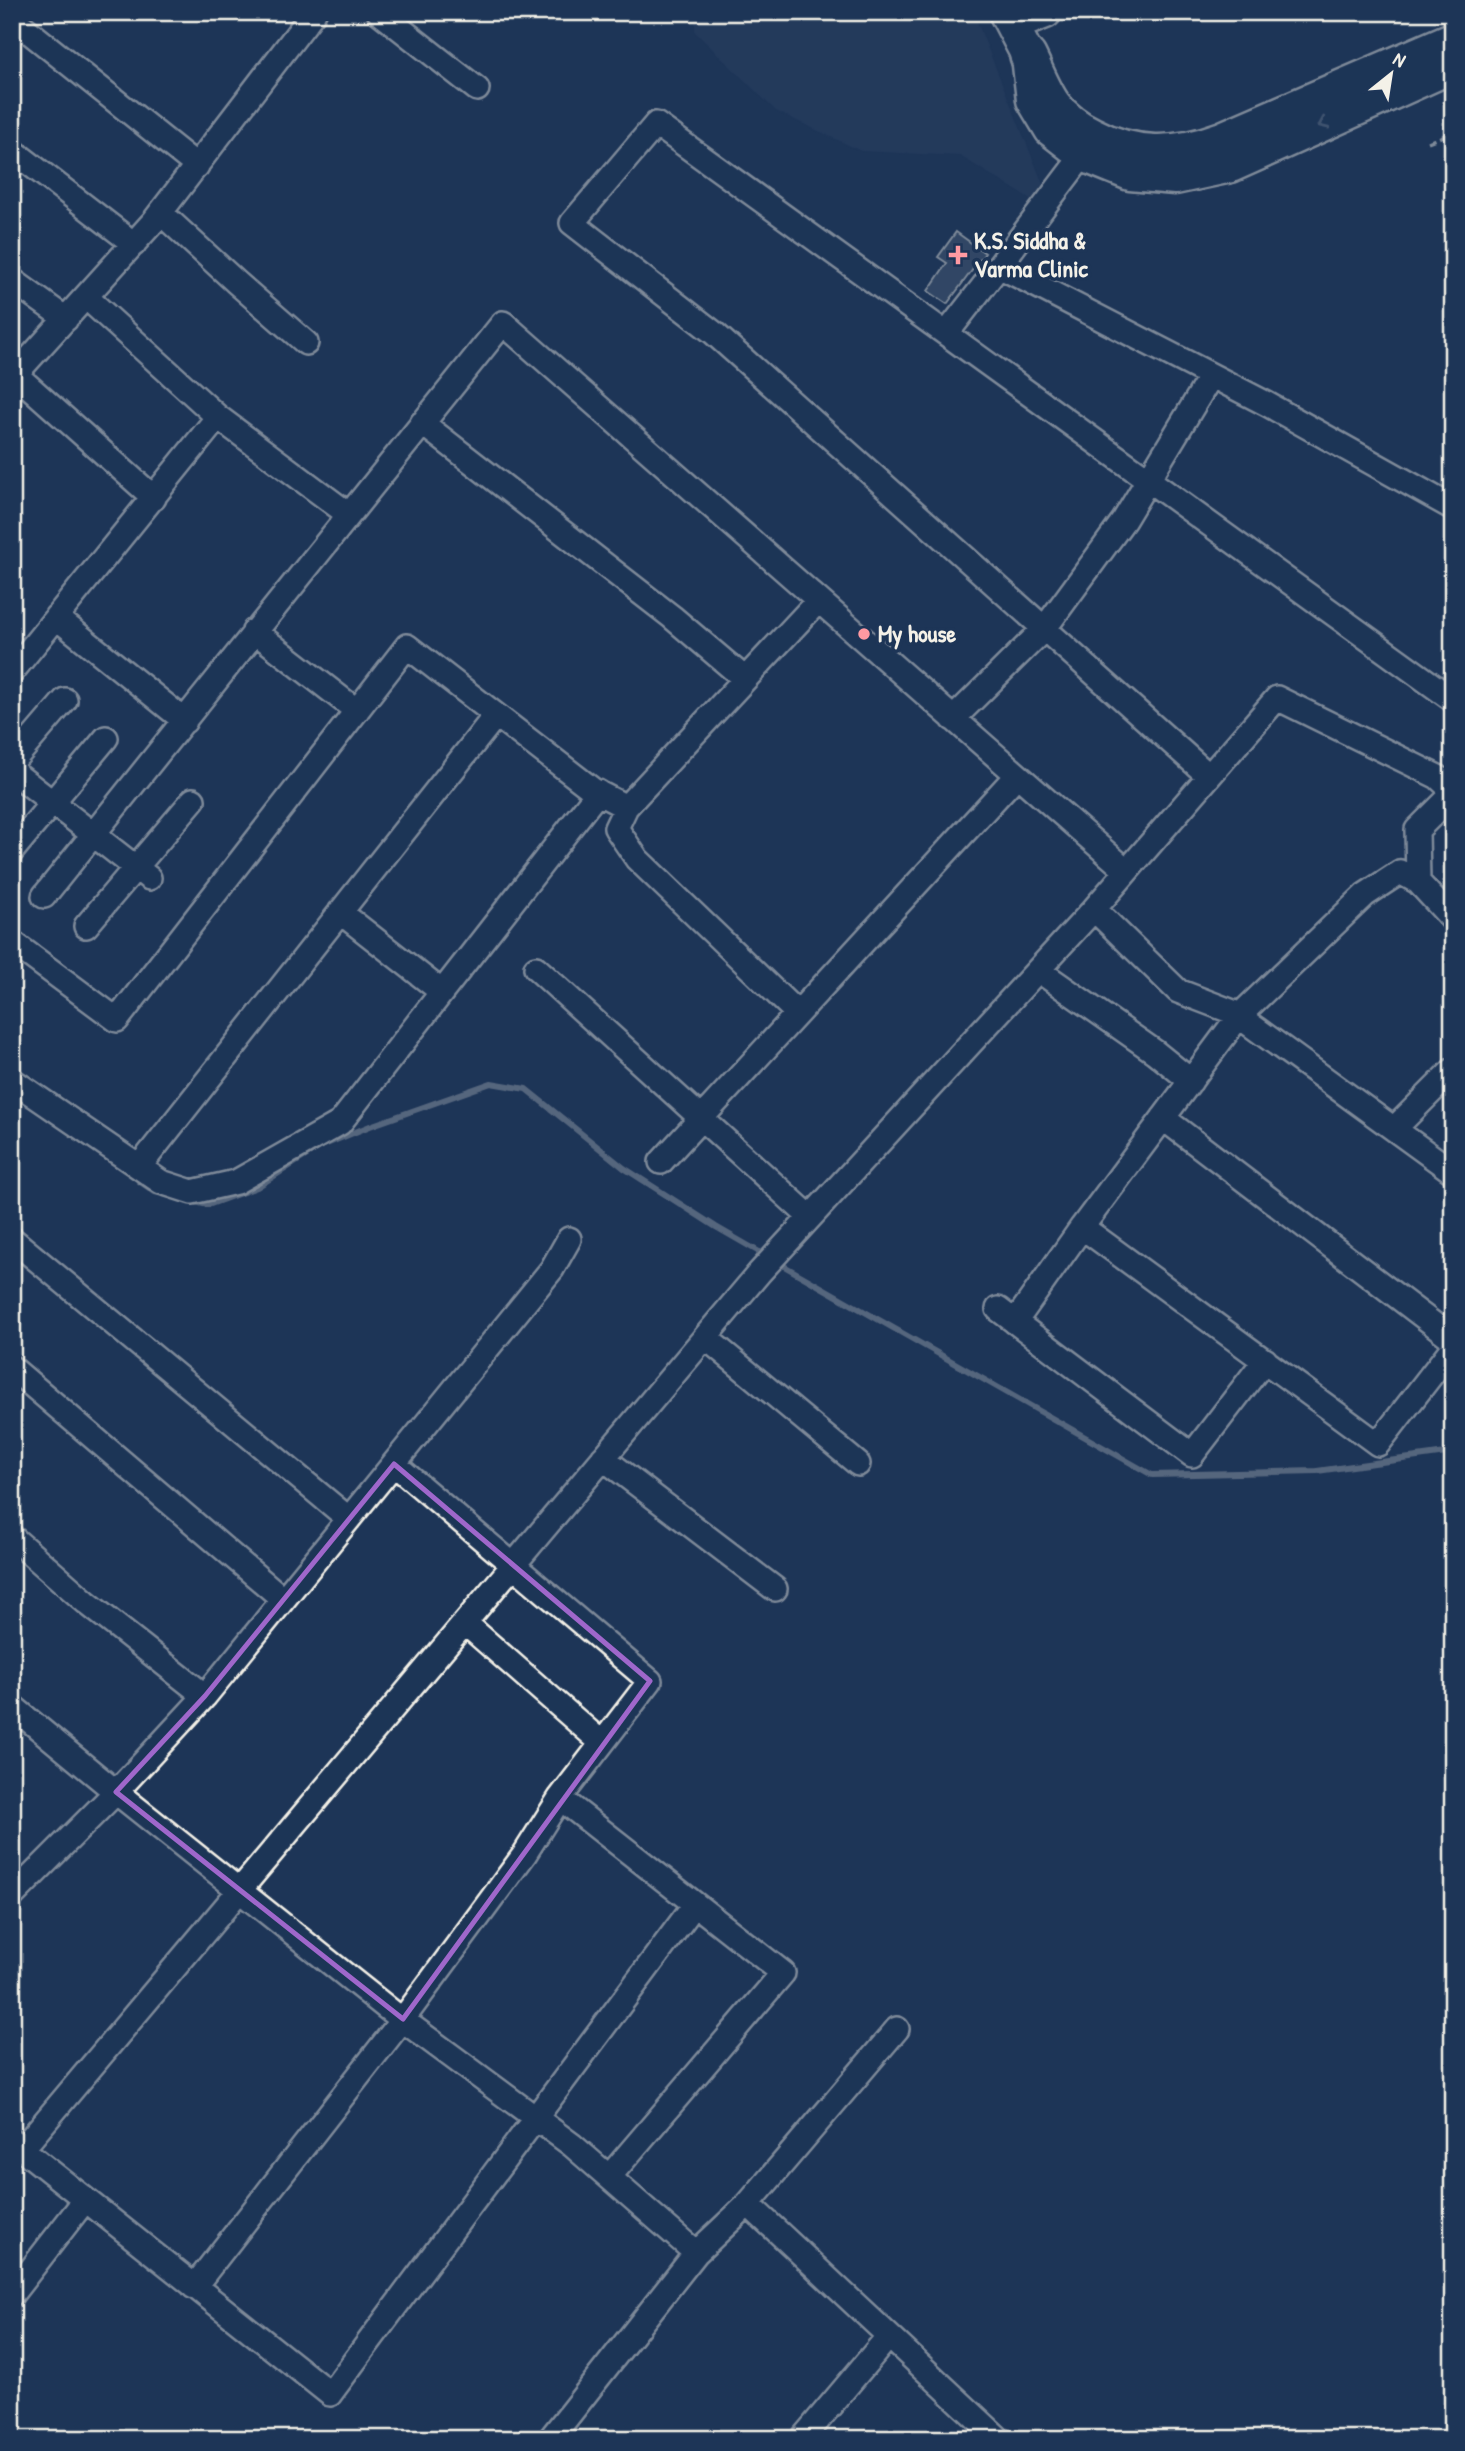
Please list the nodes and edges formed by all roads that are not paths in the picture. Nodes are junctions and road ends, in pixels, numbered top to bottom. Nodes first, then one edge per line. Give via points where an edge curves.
1 (314, 12) edge
2 (379, 12) edge
3 (1045, 12) edge
4 (1453, 17) edge
5 (12, 18) edge
6 (1009, 19) edge
7 (1453, 40) edge
8 (1028, 57) junction
9 (1453, 66) edge
10 (477, 89) dead end
11 (1064, 99) junction
12 (12, 150) edge
13 (1083, 155) junction
14 (197, 166) junction
15 (161, 212) junction
16 (134, 244) junction
17 (999, 266) junction
18 (12, 280) edge
19 (86, 297) junction
20 (66, 318) junction
21 (947, 333) junction
22 (306, 343) dead end
23 (14, 376) edge
24 (1212, 376) junction
25 (218, 417) junction
26 (422, 423) junction
27 (1149, 478) junction
28 (154, 498) junction
29 (1453, 508) edge
30 (348, 514) junction
31 (818, 601) junction
32 (56, 618) junction
33 (1045, 628) junction
34 (254, 631) junction
35 (12, 672) edge
36 (745, 679) junction
37 (1453, 699) edge
38 (65, 700) dead end
39 (357, 711) junction
40 (496, 715) junction
41 (953, 719) junction
42 (185, 721) junction
43 (106, 738) dead end
44 (12, 762) edge
45 (12, 771) edge
46 (1017, 775) junction
47 (1209, 776) junction
48 (598, 792) junction
49 (1453, 792) edge
50 (193, 800) dead end
51 (52, 802) junction
52 (626, 807) junction
53 (93, 835) junction
54 (12, 852) edge
55 (1127, 871) junction
56 (142, 873) junction
57 (1418, 882) junction
58 (44, 896) dead end
59 (1094, 909) junction
60 (340, 912) junction
61 (1453, 920) edge
62 (86, 926) dead end
63 (12, 942) edge
64 (536, 968) dead end
65 (1038, 970) junction
66 (442, 992) junction
67 (797, 1013) junction
68 (1239, 1016) junction
69 (1453, 1070) edge
70 (12, 1080) edge
71 (1191, 1081) junction
72 (1163, 1118) junction
73 (700, 1119) junction
74 (1394, 1129) junction
75 (662, 1162) dead end
76 (139, 1167) junction
77 (1453, 1172) edge
78 (810, 1217) junction
79 (1082, 1227) junction
80 (12, 1239) edge
81 (569, 1239) dead end
82 (705, 1337) junction
83 (1453, 1339) edge
84 (1453, 1347) edge
85 (1265, 1360) junction
86 (12, 1368) edge
87 (603, 1458) junction
88 (394, 1464) junction
89 (858, 1465) dead end
90 (349, 1519) junction
91 (12, 1537) edge
92 (513, 1565) junction
93 (775, 1589) dead end
94 (283, 1600) junction
95 (465, 1623) junction
96 (205, 1696) junction
97 (12, 1706) edge
98 (602, 1743) junction
99 (116, 1792) junction
100 (560, 1798) junction
101 (239, 1890) junction
102 (12, 1896) edge
103 (695, 1904) junction
104 (403, 2019) junction
105 (897, 2029) dead end
106 (536, 2118) junction
107 (17, 2145) edge
108 (609, 2177) junction
109 (85, 2200) junction
110 (748, 2204) junction
111 (696, 2253) junction
112 (194, 2287) junction
113 (12, 2294) edge
114 (889, 2336) junction
115 (550, 2439) edge
116 (802, 2439) edge
117 (999, 2439) edge

1 - 14 street
2 - 10 street
3 - 6 street
4 - 11 main road via 1196,127 1136,128
5 - 14 street
6 - 8 street
7 - 11 main road via 1221,140 1178,152 1142,153 1102,141 1066,118
8 - 11 main road via 1058,75
8 - 13 street via 1032,100 1051,130
9 -> 13 street via 1231,166 1175,178 1130,174
12 - 16 street
13 - 17 street
14 - 15 street
15 - 16 street
15 - 22 street
16 - 19 street
17 - 21 street
17 - 24 street
18 - 20 street
19 - 20 street
19 - 25 street
20 - 23 street
21 - 27 street
21 - 33 street via 656,124 572,223 715,333
23 - 28 street
24 - 27 street
24 - 29 street
25 - 28 street
25 - 30 street
26 - 30 street
26 - 31 street via 503,323
26 - 36 street
27 - 33 street
27 - 37 street
28 - 32 street
30 - 34 street
31 - 36 street
31 - 41 street
32 - 35 street
32 - 42 street
33 - 41 street
33 - 47 street
34 - 39 street
34 - 42 street
36 - 52 street
38 - 44 street
39 - 40 street via 407,646
39 - 63 street via 117,1020
40 - 48 street
40 - 60 street
41 - 46 street
42 - 53 street
43 - 51 street
45 - 51 street
46 - 55 street
46 - 67 street
47 - 49 street via 1277,698 1438,777
47 - 55 street
48 - 52 street
48 - 66 street
49 - 57 street via 1417,830
50 - 56 street
51 - 53 street
51 - 54 street
52 - 67 street via 616,828 637,859
53 - 56 street
53 - 58 street
55 - 59 street
56 - 62 street
57 - 61 street
57 - 68 street via 1401,872 1365,895
59 - 65 street
59 - 68 street via 1178,992
60 - 66 street
60 - 76 street
64 - 73 street
65 - 71 street
65 - 78 street
66 - 76 street via 340,1124 236,1182 192,1192 161,1182
67 - 73 street
68 - 71 street
68 - 74 street
69 - 74 street
70 - 76 street
71 - 72 street
72 - 79 street
72 - 83 street
73 - 75 street
73 - 78 street
74 - 77 street
78 - 82 street
79 - 85 street
79 - 85 street via 1007,1315 1192,1454
80 - 90 street
81 - 88 street via 552,1269
82 - 87 street
82 - 89 street
84 - 85 street via 1378,1444
86 - 94 street
87 - 92 street
87 - 93 street
88 - 90 street
88 - 92 street
90 - 94 street
91 - 96 street
92 - 95 street
92 - 98 street via 650,1681
94 - 96 street
95 - 98 street
95 - 101 street
96 - 99 street
97 - 99 street
98 - 100 street
99 - 101 street
99 - 102 street
100 - 103 street
100 - 104 street via 524,1855
101 - 104 street
101 - 107 street
103 - 106 street
103 - 108 street via 783,1973
104 - 106 street
104 - 112 street
105 - 110 street
106 - 108 street
106 - 112 street via 330,2394
107 - 109 street
108 - 111 street
109 - 112 street
109 - 113 street
110 - 111 street
110 - 114 street
111 - 115 street
114 - 116 street
114 - 117 street

